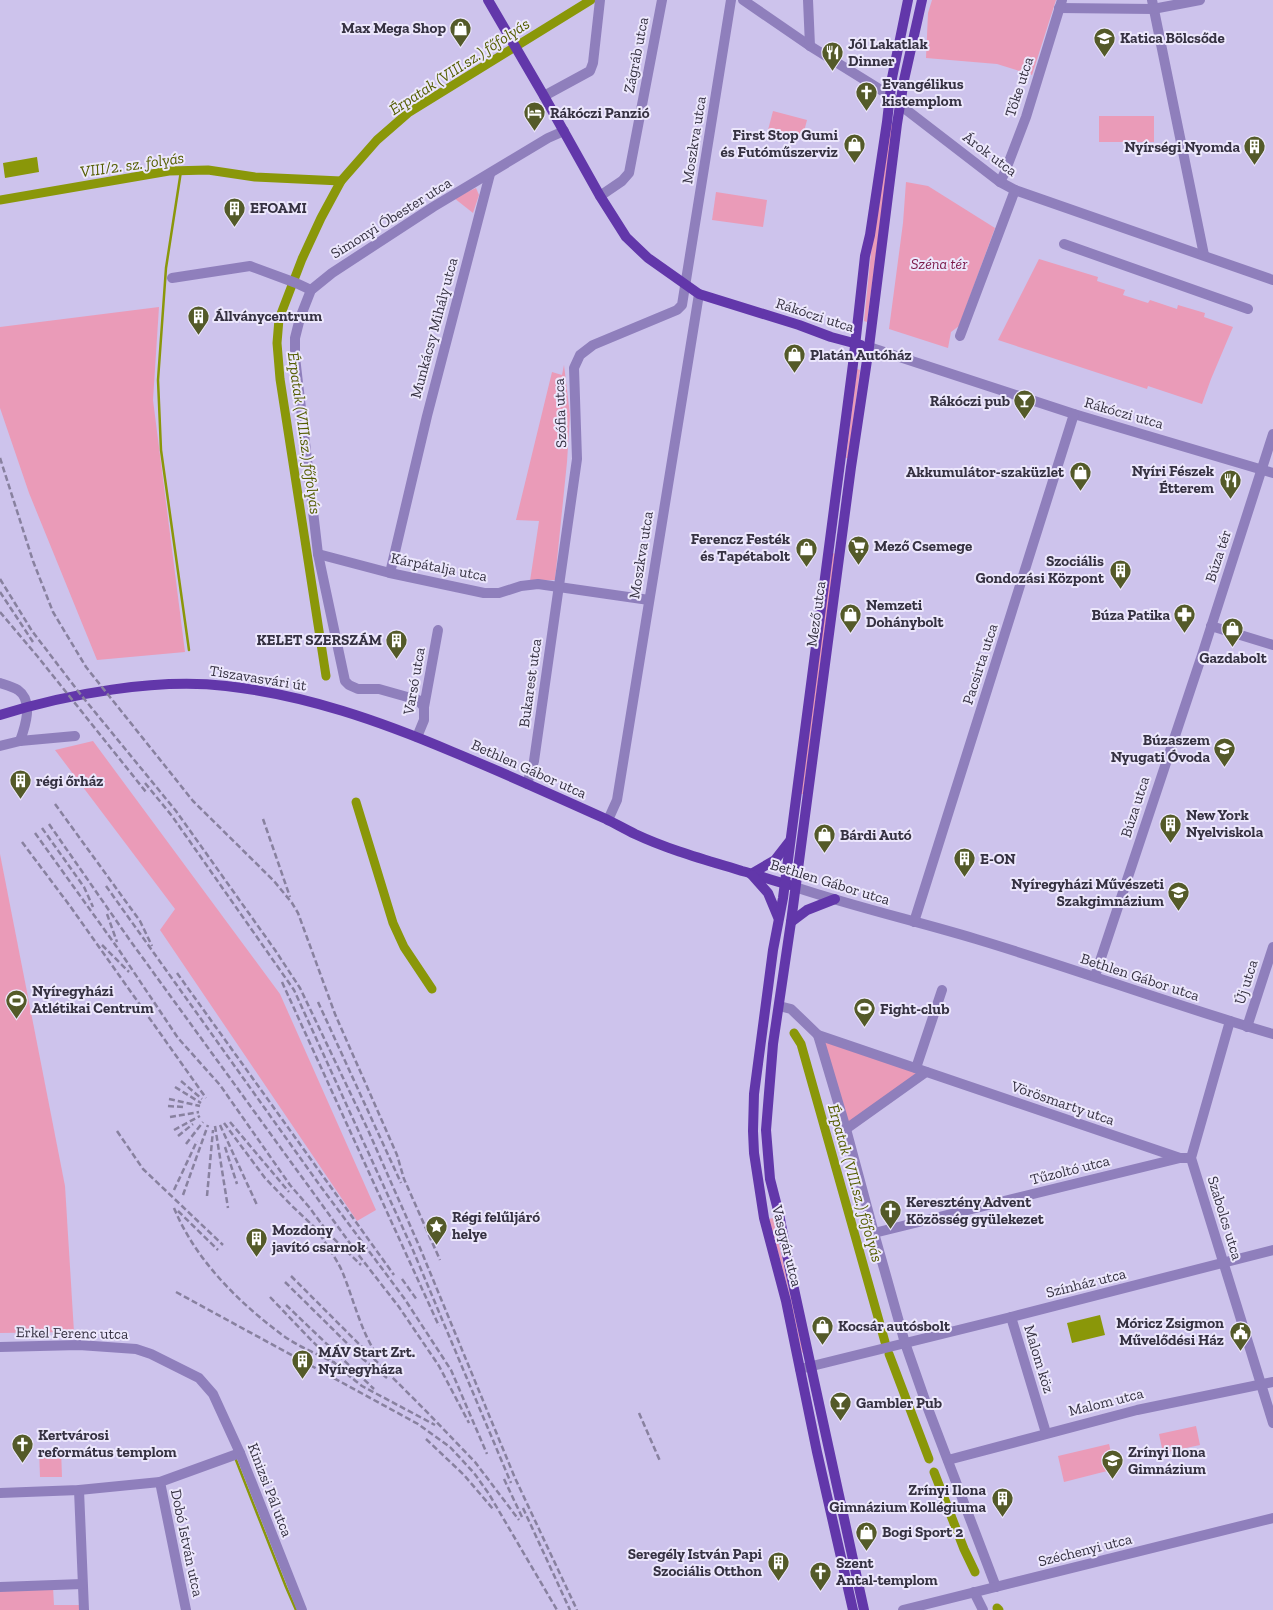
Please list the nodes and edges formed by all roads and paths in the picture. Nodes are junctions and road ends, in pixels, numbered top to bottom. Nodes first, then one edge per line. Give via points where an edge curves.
1 (488, 0) edge
2 (600, 0) edge
3 (662, 0) edge
4 (732, 0) edge
5 (743, 0) edge
6 (808, 0) edge
7 (908, 0) edge
8 (922, 0) edge
9 (1200, 0) edge
10 (1061, 4) edge
11 (1152, 4) edge
12 (810, 46) junction
13 (889, 95) junction
14 (544, 96) junction
15 (900, 105) junction
16 (564, 131) junction
17 (490, 174) junction
18 (1000, 182) junction
19 (1015, 190) junction
20 (600, 196) junction
21 (1064, 244) dead end
22 (1204, 255) junction
23 (172, 278) dead end
24 (1273, 280) edge
25 (686, 286) junction
26 (311, 290) junction
27 (699, 294) junction
28 (682, 305) junction
29 (1248, 309) dead end
30 (695, 311) junction
31 (960, 336) dead end
32 (855, 344) junction
33 (869, 347) junction
34 (1074, 414) junction
35 (1273, 434) edge
36 (1261, 469) junction
37 (1273, 473) edge
38 (318, 554) junction
39 (390, 573) junction
40 (559, 586) junction
41 (649, 600) junction
42 (1211, 626) junction
43 (438, 630) dead end
44 (1273, 645) edge
45 (0, 683) edge
46 (424, 707) junction
47 (0, 715) edge
48 (390, 727) joint
49 (76, 736) dead end
50 (417, 737) junction
51 (20, 741) junction
52 (0, 746) edge
53 (527, 784) junction
54 (608, 820) junction
55 (790, 841) junction
56 (751, 874) junction
57 (784, 884) junction
58 (795, 887) junction
59 (835, 899) junction
60 (778, 917) junction
61 (791, 922) junction
62 (914, 922) junction
63 (1273, 947) edge
64 (1095, 976) junction
65 (942, 990) dead end
66 (779, 1006) junction
67 (1230, 1021) junction
68 (1247, 1027) junction
69 (1273, 1034) edge
70 (818, 1036) junction
71 (921, 1070) junction
72 (846, 1129) junction
73 (1180, 1158) junction
74 (1191, 1158) junction
75 (874, 1233) junction
76 (1273, 1250) edge
77 (1224, 1263) junction
78 (1011, 1317) junction
79 (905, 1343) junction
80 (0, 1347) edge
81 (810, 1366) junction
82 (800, 1369) junction
83 (1273, 1382) edge
84 (206, 1384) joint
85 (1261, 1385) junction
86 (1273, 1423) edge
87 (1046, 1433) junction
88 (240, 1452) junction
89 (948, 1460) junction
90 (160, 1482) junction
91 (79, 1490) junction
92 (0, 1493) edge
93 (1273, 1518) edge
94 (82, 1584) junction
95 (0, 1586) edge
96 (996, 1587) junction
97 (974, 1592) junction
98 (916, 1608) edge
99 (84, 1610) edge
100 (186, 1610) edge
101 (302, 1610) edge
102 (853, 1610) edge
103 (864, 1610) edge
104 (903, 1610) edge
105 (983, 1610) edge

1 - 14 main road, Rákóczi utca
2 - 14 street via 590,71
3 - 20 street, Zágráb utca via 629,173
4 - 25 street, Moszkva utca
5 - 12 street, Árok utca
6 - 12 street
7 - 13 main road
8 - 15 main road
9 - 11 street
10 - 11 street
10 - 18 street, Tőke utca via 1026,117
11 - 22 street
12 - 13 street, Árok utca
13 - 15 street, Árok utca
13 - 32 main road
14 - 16 main road, Rákóczi utca
15 - 18 street, Árok utca
15 - 33 main road
16 - 17 street
16 - 20 main road, Rákóczi utca
17 - 26 street, Simonyi Óbester utca via 433,207 332,273
17 - 39 street, Munkácsy Mihály utca via 427,416
18 - 19 street, Árok utca
19 - 22 street, Árok utca
19 - 31 street
20 - 25 main road, Rákóczi utca via 626,237 648,258
21 - 29 street
22 - 24 street, Árok utca
23 - 26 street via 250,266
25 - 27 main road, Rákóczi utca
25 - 28 street
26 - 38 street, Simonyi Óbester utca via 295,338 295,357
27 - 30 street, Moszkva utca
27 - 32 main road, Rákóczi utca
28 - 30 street
28 - 40 street, Szófia utca via 677,310 593,345 580,355 574,368 576,459
30 - 41 street, Moszkva utca via 696,321
32 - 33 main road, Rákóczi utca
32 - 55 main road, Mező utca
33 - 34 street, Rákóczi utca
33 - 58 main road, Mező utca
34 - 36 street, Rákóczi utca
34 - 62 street, Pacsirta utca
35 - 36 street, Búza tér
36 - 37 street, Rákóczi utca
36 - 42 street, Búza tér
38 - 39 street, Kárpátalja utca
38 - 46 street, Simonyi Óbester utca via 345,681 358,689 379,688 418,700
39 - 40 street, Kárpátalja utca via 484,592 499,593 538,584
40 - 41 street, Kárpátalja utca
40 - 53 street, Bukarest utca via 534,762
41 - 54 street, Moszkva utca via 617,800
42 - 44 street
42 - 64 street, Búza utca
43 - 46 street, Varsó utca
45 - 51 street via 19,690 26,701 27,720
46 - 50 street, Varsó utca via 424,720
47 - 48 main road, Tiszavasvári út via 57,700 128,688 193,684 265,691 312,701
48 - 50 main road, Bethlen Gábor utca
49 - 51 street
50 - 53 main road, Bethlen Gábor utca
51 - 52 street
53 - 54 main road, Bethlen Gábor utca
54 - 56 main road, Bethlen Gábor utca via 651,840
55 - 56 main road via 775,860
55 - 57 main road, Mező utca
56 - 57 main road, Bethlen Gábor utca
56 - 60 main road via 768,893
57 - 58 main road, Bethlen Gábor utca
57 - 60 main road, Vasgyár utca
58 - 59 street, Bethlen Gábor utca
58 - 61 main road, Vasgyár utca
59 - 61 main road via 807,910
59 - 62 street, Bethlen Gábor utca
60 - 82 main road, Vasgyár utca via 754,1094 754,1153 764,1218 786,1301
61 - 66 main road, Vasgyár utca
62 - 64 street, Bethlen Gábor utca
63 - 68 street, Új utca
64 - 67 street, Bethlen Gábor utca
65 - 71 street
66 - 70 street via 791,1009
66 - 81 main road, Vasgyár utca via 767,1102 767,1157
67 - 68 street, Bethlen Gábor utca
67 - 74 street
68 - 69 street, Bethlen Gábor utca
70 - 71 street, Vörösmarty utca
70 - 72 street
71 - 72 street
71 - 73 street, Vörösmarty utca
72 - 75 street
73 - 74 street, Vörösmarty utca
73 - 75 street, Tűzoltó utca
74 - 77 street, Szabolcs utca
75 - 79 street
76 - 77 street, Színház utca
77 - 78 street, Színház utca
77 - 85 street, Szabolcs utca
78 - 79 street, Színház utca
78 - 87 street, Malom köz
79 - 81 street, Színház utca
79 - 89 street
80 - 84 street, Erkel Ferenc utca via 80,1345 136,1349 176,1366
81 - 82 street, Színház utca
81 - 103 main road, Vasgyár utca
82 - 102 main road, Vasgyár utca
83 - 85 street, Malom utca
84 - 88 street, Kinizsi Pál utca
85 - 86 street, Szabolcs utca
85 - 87 street, Malom utca via 1169,1402
87 - 89 street, Malom utca
88 - 90 street
88 - 101 street, Kinizsi Pál utca
89 - 96 street
90 - 91 street
90 - 100 street, Dobó István utca
91 - 92 street
91 - 94 street
93 - 96 street, Széchenyi utca
94 - 95 street
94 - 99 street
96 - 97 street, Széchenyi utca
97 - 98 street, Széchenyi utca
97 - 105 street
98 - 104 street, Széchenyi utca

